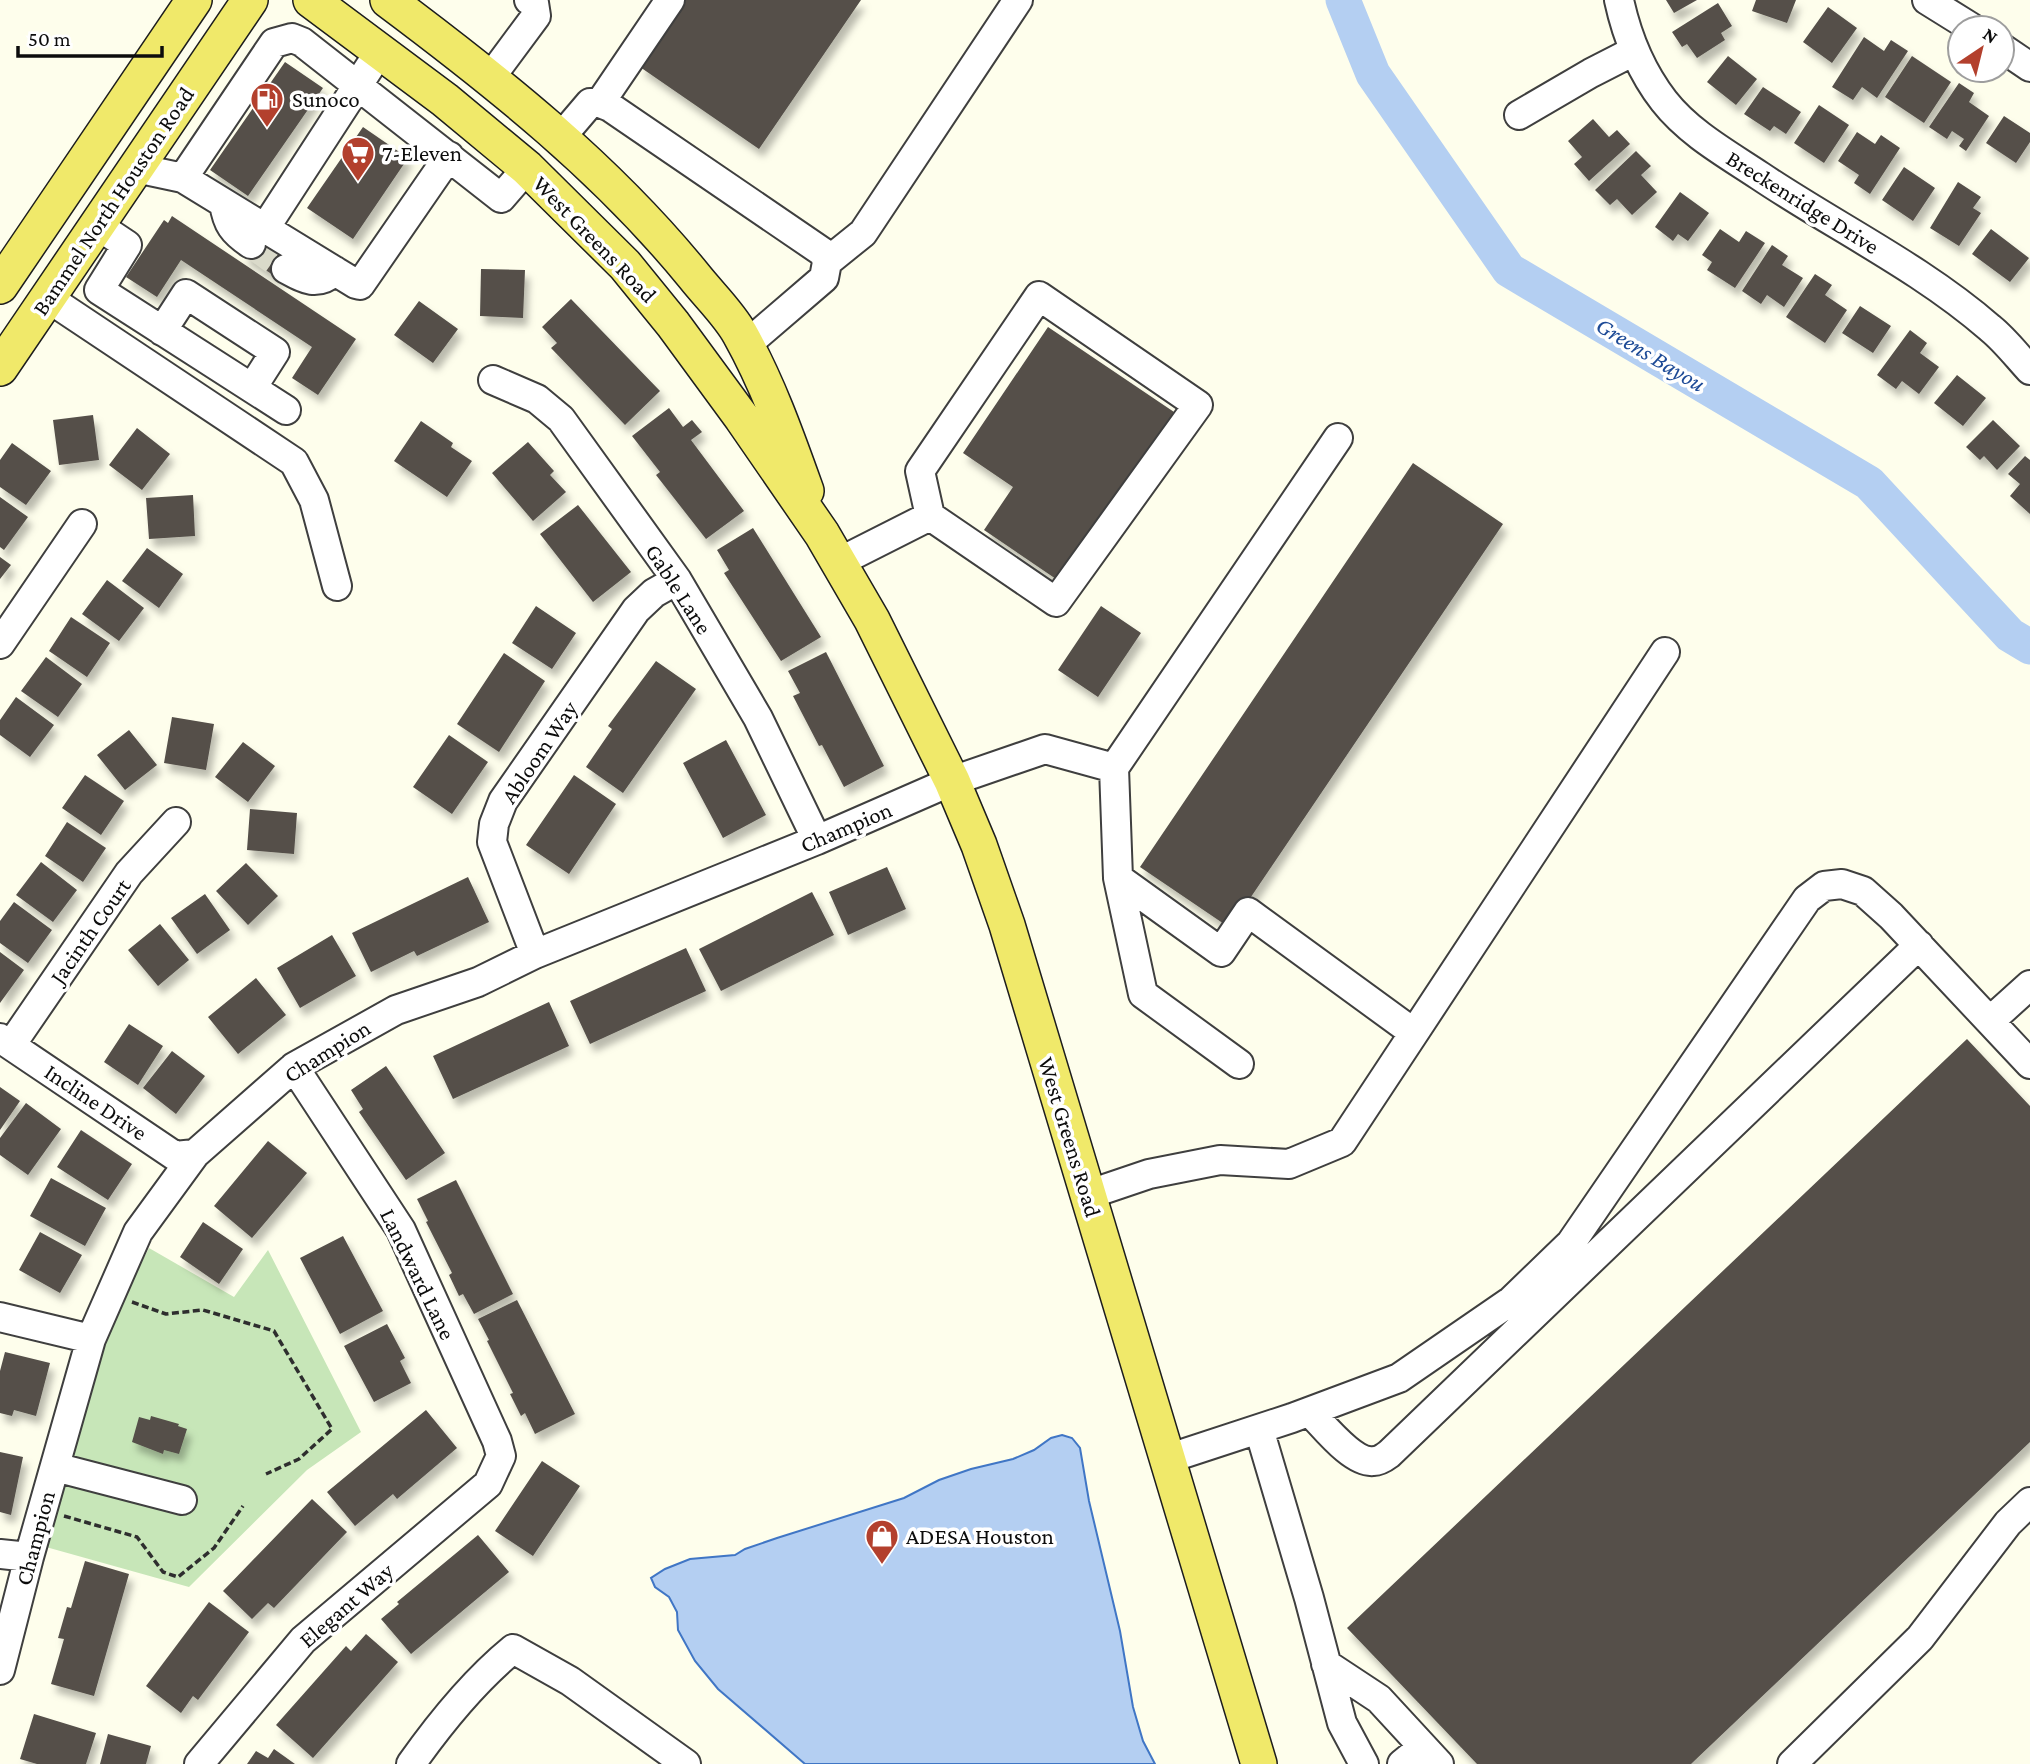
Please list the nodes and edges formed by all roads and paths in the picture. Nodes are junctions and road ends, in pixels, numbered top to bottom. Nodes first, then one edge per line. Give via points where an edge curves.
1 (194, 0) edge
2 (250, 0) edge
3 (311, 0) edge
4 (388, 0) edge
5 (529, 0) edge
6 (670, 0) edge
7 (1018, 0) edge
8 (1619, 0) edge
9 (1927, 0) edge
10 (1950, 14) edge
11 (380, 51) junction
12 (1634, 51) junction
13 (491, 78) junction
14 (359, 85) junction
15 (600, 103) junction
16 (1520, 115) dead end
17 (561, 137) junction
18 (449, 156) junction
19 (136, 168) junction
20 (527, 168) junction
21 (183, 177) junction
22 (97, 225) junction
23 (258, 236) junction
24 (827, 262) junction
25 (286, 269) tunnel mouth
26 (335, 271) junction
27 (3, 274) edge
28 (48, 298) junction
29 (162, 331) junction
30 (746, 345) junction
31 (0, 368) edge
32 (2030, 370) edge
33 (492, 380) dead end
34 (252, 388) junction
35 (286, 410) dead end
36 (1338, 438) dead end
37 (930, 516) junction
38 (82, 524) dead end
39 (830, 548) junction
40 (677, 580) junction
41 (337, 586) dead end
42 (0, 644) edge
43 (1665, 652) dead end
44 (1114, 768) junction
45 (952, 781) junction
46 (176, 822) dead end
47 (817, 840) junction
48 (1118, 878) junction
49 (1919, 945) junction
50 (535, 954) junction
51 (2030, 985) edge
52 (1990, 1021) junction
53 (1414, 1033) junction
54 (6, 1042) edge
55 (1239, 1064) dead end
56 (2030, 1064) edge
57 (294, 1067) junction
58 (195, 1154) junction
59 (1087, 1195) junction
60 (1580, 1253) junction
61 (131, 1301) dead end
62 (0, 1317) edge
63 (91, 1339) junction
64 (1310, 1412) junction
65 (1259, 1429) junction
66 (501, 1456) joint
67 (1167, 1459) junction
68 (55, 1466) junction
69 (266, 1474) dead end
70 (182, 1500) dead end
71 (2030, 1502) edge
72 (243, 1506) dead end
73 (62, 1516) dead end
74 (0, 1554) edge
75 (29, 1557) junction
76 (1326, 1664) junction
77 (0, 1670) edge
78 (1422, 1758) edge
79 (199, 1764) edge
80 (411, 1764) edge
81 (686, 1764) edge
82 (1259, 1764) edge
83 (1364, 1764) edge
84 (1792, 1764) edge

1 - 27 main road, Bammel North Houston Road
2 - 19 main road, Bammel North Houston Road
3 - 11 main road, West Greens Road
4 - 13 main road, West Greens Road
5 - 13 street via 536,16
6 - 15 street
7 - 24 street via 863,233
8 - 12 street, Breckenridge Drive
9 - 10 street
11 - 14 street
11 - 20 main road, West Greens Road
12 - 16 street
12 - 32 street, Breckenridge Drive via 1664,102 1696,132 1948,295 1991,328
13 - 17 main road, West Greens Road
14 - 18 street
14 - 21 street via 302,42 292,38 274,43
14 - 23 street
15 - 17 street via 590,103
15 - 24 street via 824,253
17 - 20 main road
17 - 30 main road, West Greens Road via 660,234
18 - 20 street via 501,198
18 - 26 street via 360,285
19 - 21 street
19 - 22 main road, Bammel North Houston Road
20 - 39 main road, West Greens Road via 633,275 673,324
21 - 23 street via 224,203
22 - 28 main road, Bammel North Houston Road
22 - 29 street via 127,245 99,290
23 - 26 street
24 - 30 street via 824,278 815,288
25 - 26 street via 316,282
27 - 28 main road
28 - 31 main road, Bammel North Houston Road
28 - 41 street via 295,462 314,500
29 - 34 street
29 - 34 street via 186,294 275,352
30 - 39 main road, West Greens Road via 778,412
33 - 40 street, Gable Lane via 537,399 561,419
34 - 35 street
36 - 44 street
37 - 37 street via 1056,602 1198,405 1039,296 920,471
37 - 39 street
38 - 42 street
39 - 45 main road, West Greens Road via 872,620
40 - 47 street, Gable Lane via 758,718
40 - 50 street, Abloom Way via 636,610 503,802 494,824 492,842
43 - 53 street
44 - 45 street, Champion via 1045,748
44 - 48 street
45 - 47 street, Champion
45 - 59 main road, West Greens Road via 1007,925
46 - 54 street, Jacinth Court via 129,873
47 - 50 street, Champion
48 - 53 street via 1221,952 1248,912
48 - 55 street via 1143,994
49 - 52 street
49 - 60 street
49 - 60 street via 1863,891 1842,884 1824,886 1807,899
50 - 57 street, Champion via 478,982 396,1010
51 - 52 street
52 - 56 street
53 - 59 street via 1342,1142 1289,1164 1220,1160 1149,1174
54 - 58 street, Incline Drive via 175,1156
57 - 58 street, Champion
57 - 66 street, Landward Lane via 401,1230
58 - 63 street, Champion via 138,1233
59 - 67 main road, West Greens Road
60 - 64 street via 1399,1378
60 - 64 street via 1389,1454 1365,1461
61 - 69 path via 166,1314 204,1310 274,1331 332,1429 299,1459
62 - 63 street
63 - 68 street, Champion
64 - 65 street
65 - 67 street
65 - 76 street
66 - 79 street, Elegant Way via 488,1484 303,1640
67 - 82 main road, West Greens Road
68 - 70 street
68 - 75 street, Champion
71 - 84 street via 2007,1523 1920,1638
72 - 73 path via 214,1548 178,1577 163,1572 137,1537
74 - 75 street
75 - 77 street, Champion
76 - 78 street via 1379,1699
76 - 83 street via 1342,1723
80 - 81 street via 491,1667 513,1649 570,1681

